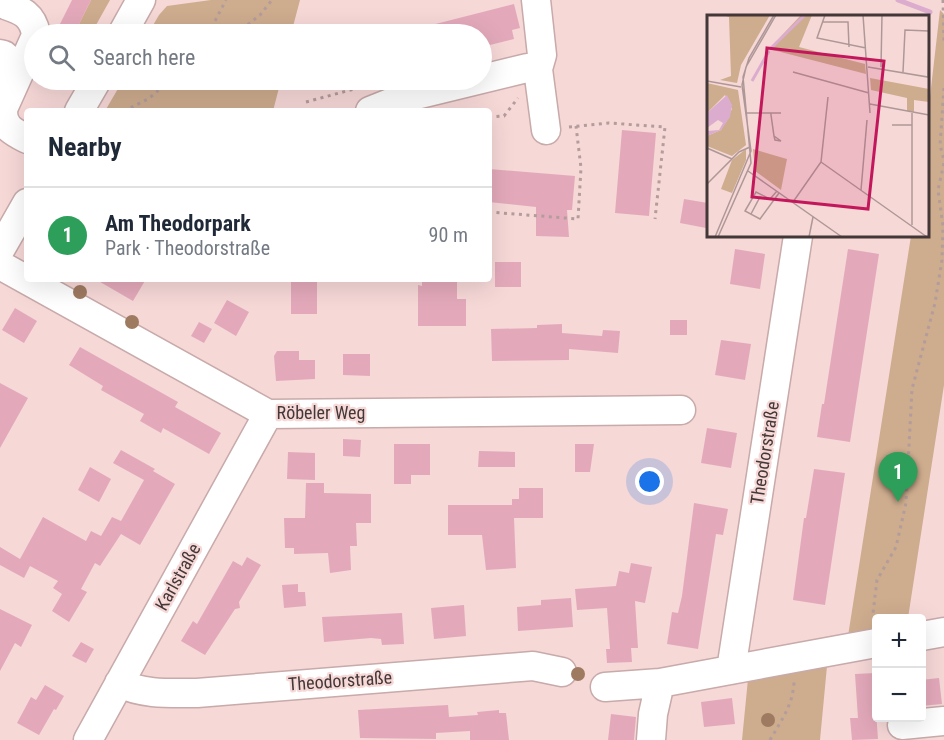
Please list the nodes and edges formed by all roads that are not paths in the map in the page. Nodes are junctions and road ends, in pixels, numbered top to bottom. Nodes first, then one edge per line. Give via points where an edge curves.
1 (141, 0) edge
2 (536, 0) edge
3 (0, 3) edge
4 (34, 24) edge
5 (128, 24) edge
6 (0, 54) edge
7 (24, 63) edge
8 (538, 69) junction
9 (492, 78) edge
10 (0, 79) edge
11 (91, 90) edge
12 (451, 90) edge
13 (369, 98) edge
14 (400, 105) edge
15 (81, 108) edge
16 (546, 130) road end
17 (24, 137) edge
18 (0, 142) edge
19 (24, 155) edge
20 (24, 208) edge
21 (798, 237) edge
22 (0, 250) edge
23 (0, 265) edge
24 (24, 278) edge
25 (31, 282) edge
26 (681, 410) dead end
27 (268, 414) junction
28 (944, 632) edge
29 (872, 634) edge
30 (926, 635) edge
31 (731, 670) junction
32 (562, 672) dead end
33 (119, 683) junction
34 (660, 683) junction
35 (605, 687) dead end
36 (944, 722) edge
37 (901, 728) edge
38 (88, 740) edge
39 (651, 740) edge

1 - 5 street
2 - 8 street via 542,55
3 - 4 street via 22,11
6 - 10 street via 7,60
7 - 17 street via 2,117 8,129
8 - 9 street via 527,68
8 - 16 street
11 - 15 street
12 - 14 street
13 - 14 street
18 - 19 street
20 - 22 street
21 - 31 street, Theodorstraße
23 - 24 street, Röbeler Weg
25 - 27 street, Röbeler Weg
26 - 27 street, Röbeler Weg
27 - 33 street, Karlstraße
28 - 30 street
29 - 31 street via 792,660
31 - 34 street
32 - 33 street, Theodorstraße via 533,666 197,693 133,690
33 - 38 street, Karlstraße
34 - 35 street
34 - 39 street
36 - 37 street

